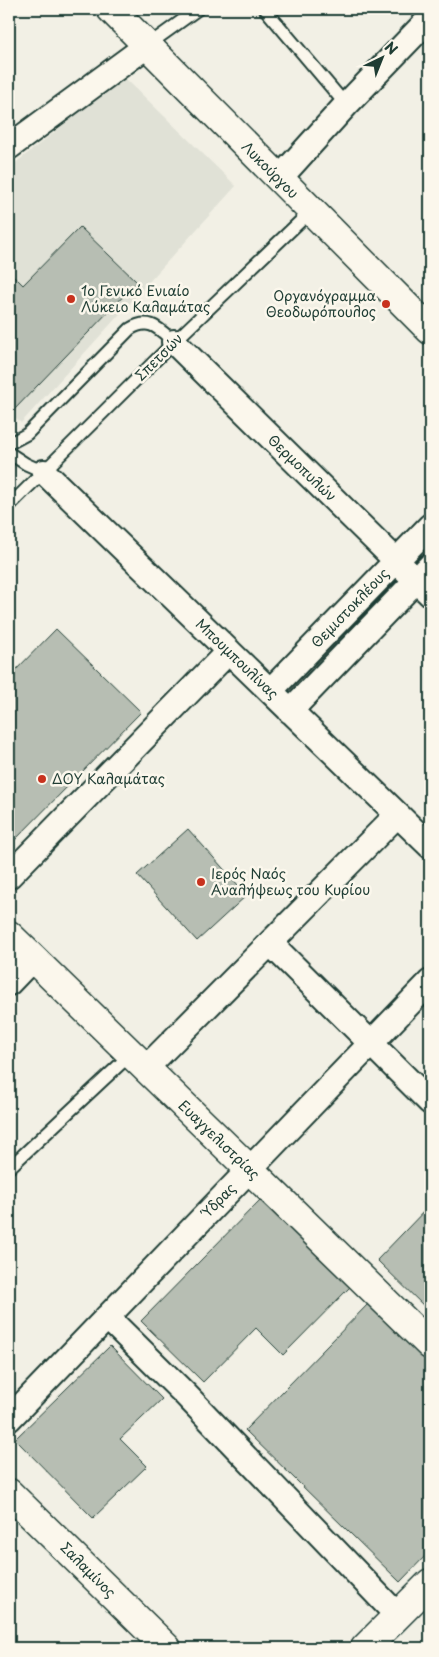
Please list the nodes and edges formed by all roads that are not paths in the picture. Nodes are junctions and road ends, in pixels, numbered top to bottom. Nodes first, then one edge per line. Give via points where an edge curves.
1 (112, 9) edge
2 (198, 9) edge
3 (265, 9) edge
4 (430, 18) edge
5 (148, 45) junction
6 (346, 105) junction
7 (9, 147) edge
8 (279, 178) junction
9 (311, 211) junction
10 (430, 330) edge
11 (174, 342) junction
12 (9, 441) edge
13 (9, 453) edge
14 (44, 472) junction
15 (9, 506) edge
16 (430, 526) edge
17 (396, 561) junction
18 (426, 580) edge
19 (229, 651) junction
20 (270, 691) junction
21 (290, 711) junction
22 (397, 815) junction
23 (430, 846) edge
24 (9, 876) edge
25 (9, 935) edge
26 (270, 944) junction
27 (33, 958) junction
28 (430, 982) edge
29 (9, 983) edge
30 (372, 1043) junction
31 (138, 1061) junction
32 (430, 1102) edge
33 (9, 1168) edge
34 (250, 1169) junction
35 (107, 1317) junction
36 (430, 1345) edge
37 (9, 1419) edge
38 (9, 1493) edge
39 (430, 1583) edge
40 (398, 1616) junction
41 (167, 1648) edge
42 (364, 1648) edge

1 - 5 street, Λυκούργου
2 - 5 lane
3 - 6 lane
4 - 6 street
5 - 7 street
5 - 8 street, Λυκούργου
6 - 8 street
8 - 9 street, Λυκούργου
9 - 10 street, Λυκούργου
9 - 11 lane, Σπετσών
11 - 12 lane via 158,328 138,324 26,434
11 - 14 lane, Σπετσών
11 - 17 street, Θερμοπυλών
13 - 14 lane
14 - 15 lane, Σπετσών
14 - 19 street, Μπουμπουλίνας
16 - 17 street, Θεμιστοκλέους
17 - 18 street, Θερμοπυλών
17 - 20 street, Θεμιστοκλέους
18 - 21 street, Θεμιστοκλέους
19 - 20 street, Μπουμπουλίνας
19 - 24 street
20 - 21 street, Μπουμπουλίνας
21 - 22 street, Μπουμπουλίνας
22 - 23 street, Μπουμπουλίνας
22 - 26 street
25 - 27 street, Ευαγγελιστρίας
26 - 30 street
26 - 31 street
27 - 29 street
27 - 31 street, Ευαγγελιστρίας
28 - 30 street, Ύδρας
30 - 32 street
30 - 34 street, Ύδρας
31 - 33 lane
31 - 34 street, Ευαγγελιστρίας
34 - 35 street, Ύδρας
34 - 36 street, Ευαγγελιστρίας
35 - 37 street, Ύδρας
35 - 40 street
38 - 41 street, Σαλαμίνος
39 - 40 street
40 - 42 street

